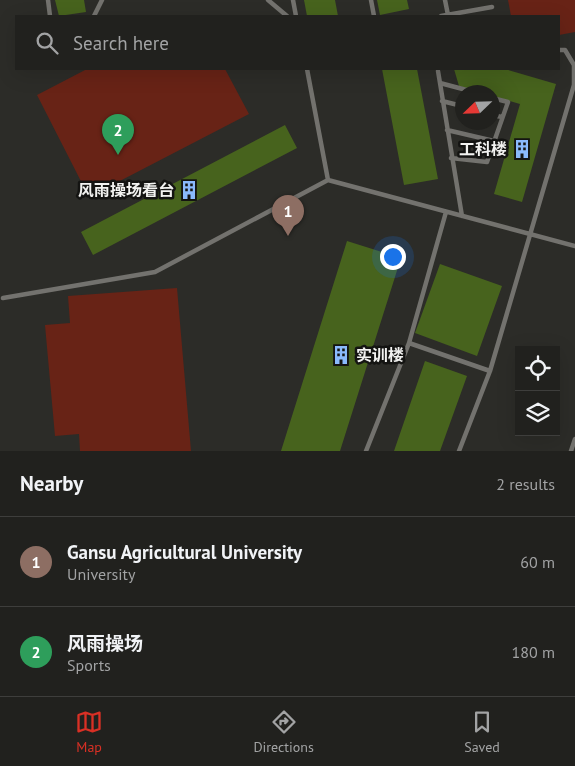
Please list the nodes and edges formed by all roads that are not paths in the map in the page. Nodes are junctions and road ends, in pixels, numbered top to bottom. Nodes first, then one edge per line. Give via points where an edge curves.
1 (48, 0) edge
2 (102, 0) edge
3 (268, 0) edge
4 (293, 0) edge
5 (371, 0) edge
6 (445, 0) edge
7 (492, 7) dead end
8 (50, 15) edge
9 (94, 15) edge
10 (286, 15) edge
11 (296, 15) edge
12 (374, 15) edge
13 (448, 15) joint
14 (560, 50) edge
15 (307, 70) edge
16 (438, 71) dead end
17 (440, 83) junction
18 (455, 87) edge
19 (500, 100) edge
20 (442, 101) junction
21 (455, 104) edge
22 (502, 117) joint
23 (447, 130) junction
24 (494, 140) junction
25 (451, 158) junction
26 (328, 180) junction
27 (446, 212) junction
28 (462, 216) junction
29 (532, 235) junction
30 (575, 246) edge
31 (4, 298) dead end
32 (409, 343) junction
33 (490, 371) junction
34 (575, 439) edge
35 (366, 451) edge
36 (459, 451) edge
37 (571, 451) edge

1 - 8 lane
2 - 9 lane
3 - 10 lane
4 - 11 lane
5 - 12 lane
6 - 13 lane
7 - 13 lane
14 - 29 lane via 565,50 574,65 574,85
15 - 26 lane
16 - 17 lane
17 - 18 lane
17 - 20 lane
19 - 22 lane via 508,102
20 - 21 lane
20 - 23 lane
22 - 24 lane
23 - 24 lane
23 - 25 lane
24 - 25 lane via 486,162
25 - 28 lane
26 - 27 lane
26 - 31 lane via 155,272
27 - 28 lane
27 - 32 lane
28 - 29 lane
29 - 30 lane
29 - 33 lane
32 - 33 lane
32 - 35 lane
33 - 36 lane
34 - 37 lane

